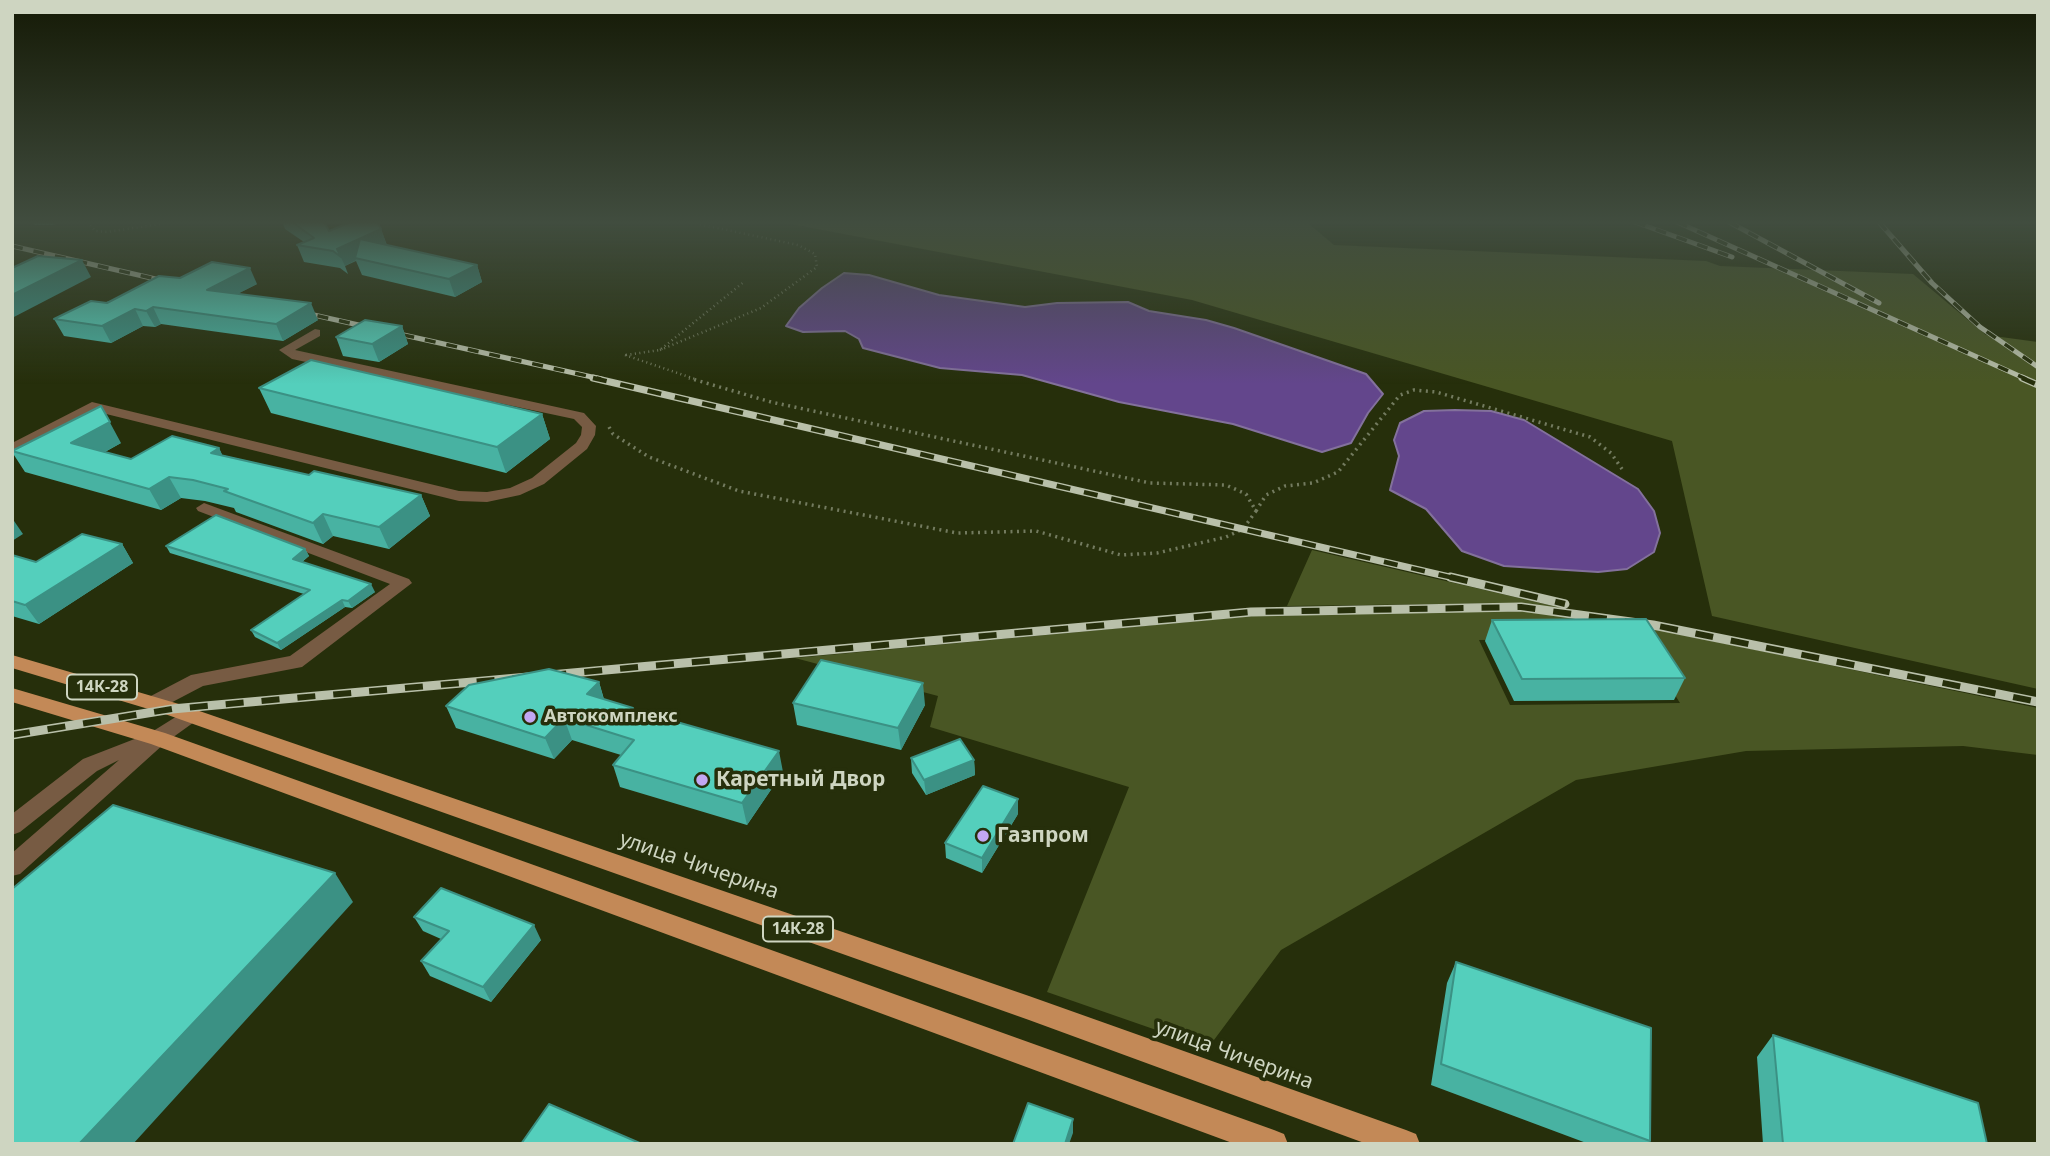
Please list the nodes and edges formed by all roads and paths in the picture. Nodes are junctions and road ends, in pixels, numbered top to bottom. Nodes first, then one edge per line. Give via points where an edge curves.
1 (805, 276) edge
2 (745, 281) dead end
3 (315, 333) dead end
4 (660, 350) junction
5 (608, 424) dead end
6 (12, 449) edge
7 (1622, 469) dead end
8 (204, 509) dead end
9 (1256, 511) junction
10 (12, 660) edge
11 (12, 695) edge
12 (154, 703) junction
13 (190, 715) junction
14 (158, 738) junction
15 (12, 826) edge
16 (12, 867) edge
17 (1274, 1144) edge
18 (1406, 1144) edge

1 - 4 path via 761,308
2 - 4 path
3 - 6 lane via 286,350 292,355 579,416 589,426 588,435 582,446 538,481 487,497 459,496 92,406
4 - 9 path via 625,355 771,402 1150,483 1226,485 1246,494
5 - 9 path via 612,434 649,457 740,491 957,533 1036,531 1121,555 1157,553 1226,537 1243,529
7 - 9 path via 1611,453 1590,437 1436,392 1414,390 1400,395 1338,472 1313,483 1284,486 1266,495
8 - 12 lane via 403,583 295,662 198,680
10 - 12 main road, улица Чичерина / 14К-28
11 - 14 main road, 14К-28
12 - 13 main road, улица Чичерина / 14К-28
13 - 14 lane
13 - 18 main road, улица Чичерина / 14К-28
14 - 15 lane via 90,765
14 - 16 lane
14 - 17 main road, 14К-28

